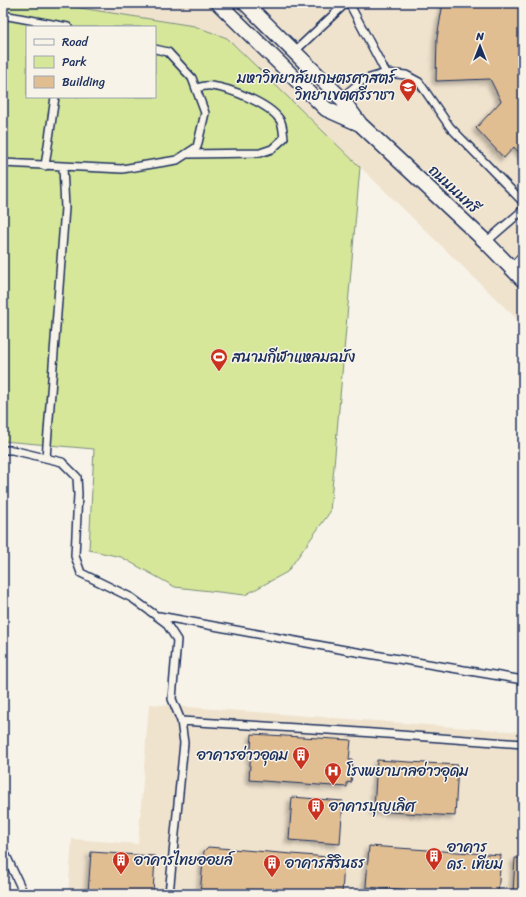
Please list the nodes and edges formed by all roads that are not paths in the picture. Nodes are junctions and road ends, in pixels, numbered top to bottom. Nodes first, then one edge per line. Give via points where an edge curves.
1 (218, 3) edge
2 (246, 3) edge
3 (346, 3) edge
4 (349, 3) edge
5 (3, 15) edge
6 (61, 26) edge
7 (156, 49) edge
8 (295, 51) junction
9 (386, 73) junction
10 (196, 88) junction
11 (55, 98) edge
12 (341, 98) junction
13 (360, 124) junction
14 (187, 154) junction
15 (3, 163) edge
16 (45, 166) junction
17 (63, 167) junction
18 (523, 202) edge
19 (523, 210) edge
20 (486, 242) junction
21 (523, 255) edge
22 (511, 268) junction
23 (523, 280) edge
24 (3, 450) edge
25 (46, 458) junction
26 (157, 616) junction
27 (523, 680) edge
28 (181, 721) junction
29 (523, 744) edge
30 (3, 851) edge
31 (24, 894) edge
32 (169, 894) edge

1 - 13 street, ถนนนนทรี via 326,109
2 - 8 street, ถนนนนทรี
3 - 8 lane
4 - 9 lane
5 - 6 lane
7 - 10 lane via 168,52 192,78
8 - 12 street, ถนนนนทรี
9 - 12 lane via 363,80
9 - 18 lane via 406,75 419,82 450,127
10 - 14 lane via 204,113 197,147
10 - 14 lane via 210,86 258,102 272,110 281,121 284,138 272,149 260,153
11 - 16 lane
12 - 13 street, ถนนนนทรี
13 - 20 street, ถนนนนทรี
14 - 17 lane via 177,160 122,170
15 - 16 lane
16 - 17 lane
17 - 25 lane via 65,208
19 - 20 lane
20 - 22 street, ถนนนนทรี
21 - 22 lane
22 - 23 street, ถนนนนทรี
24 - 25 lane
25 - 26 lane via 62,462 77,477 75,556 81,573 132,598
26 - 27 lane
26 - 28 lane via 166,623 176,640 172,699
28 - 29 lane
28 - 32 lane via 184,743
30 - 31 lane

